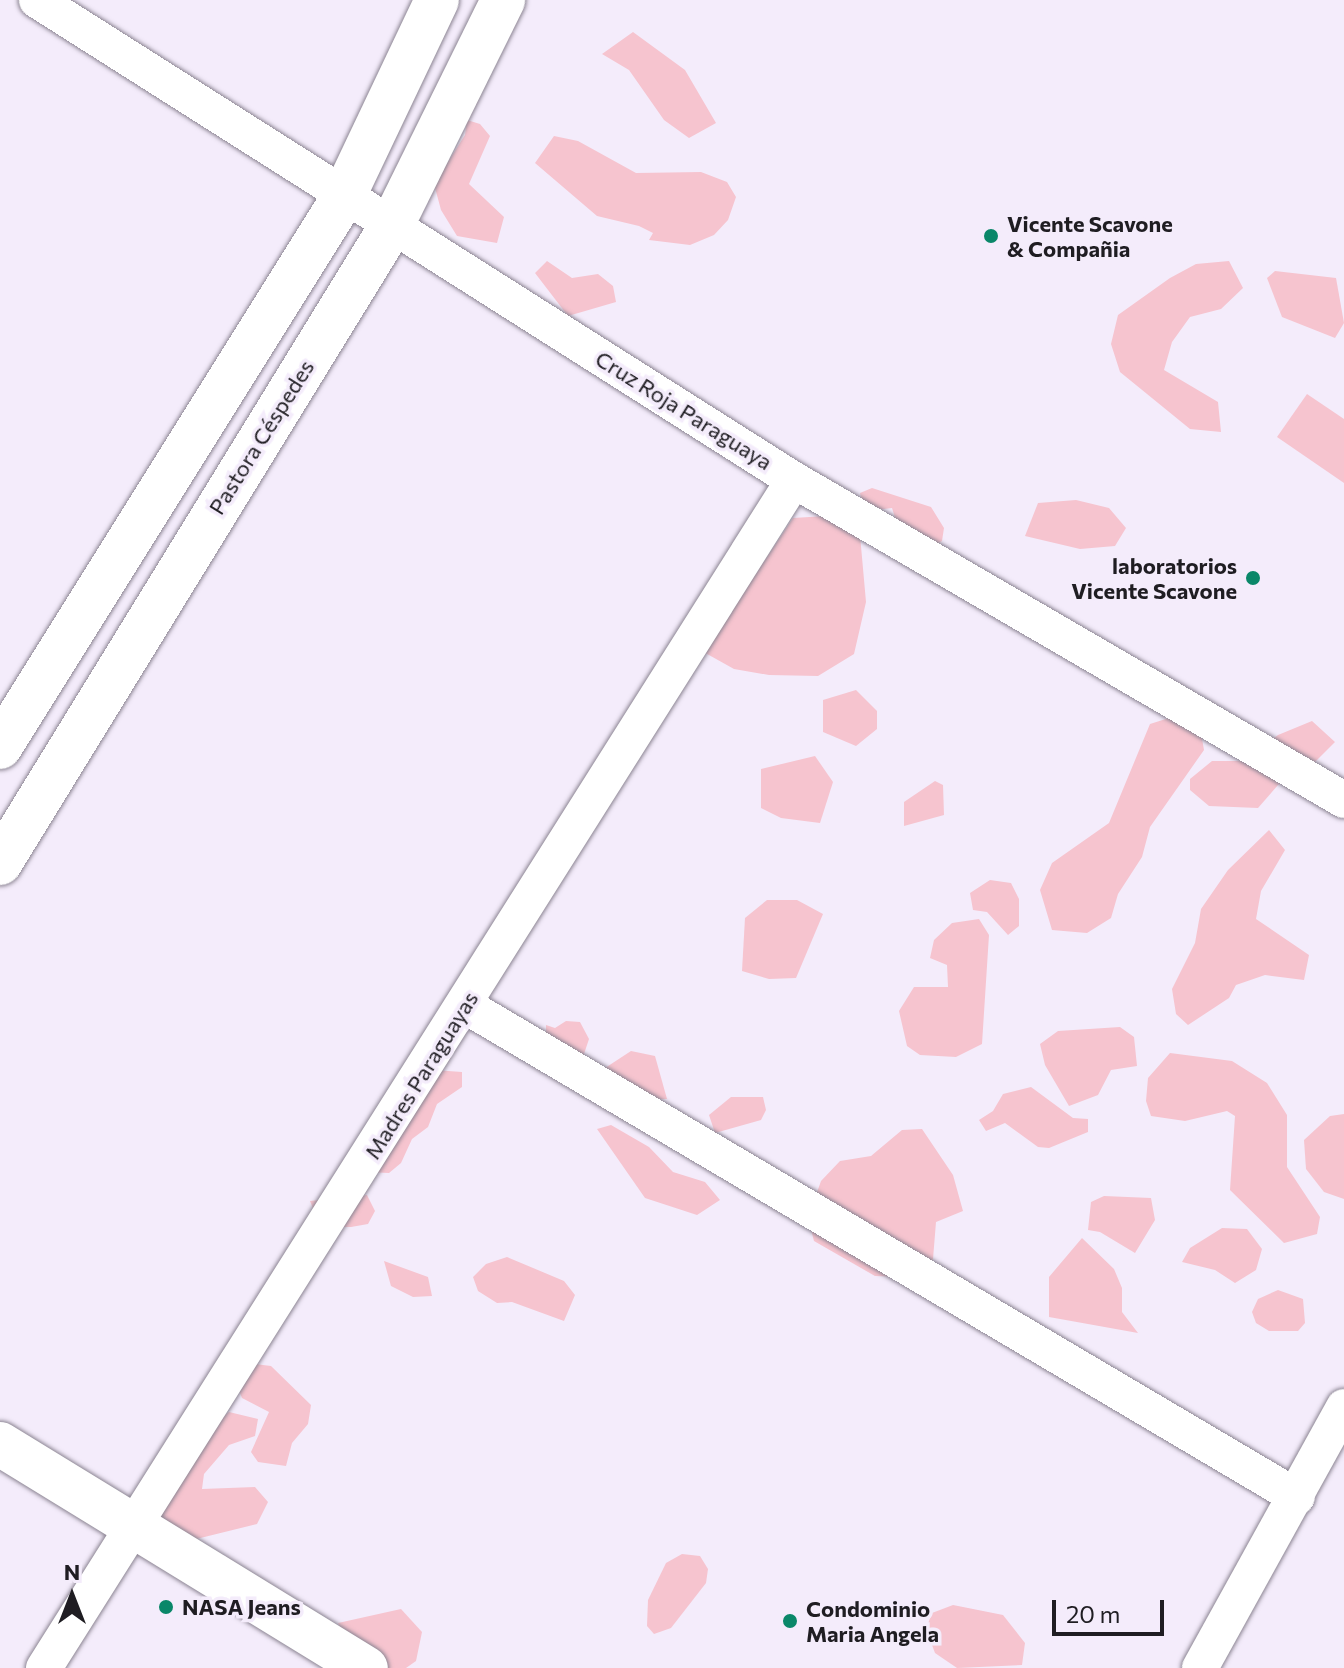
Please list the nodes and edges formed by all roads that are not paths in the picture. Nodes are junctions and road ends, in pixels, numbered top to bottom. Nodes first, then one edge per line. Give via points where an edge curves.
1 (37, 0) edge
2 (437, 0) edge
3 (503, 0) edge
4 (343, 198) junction
5 (392, 225) junction
6 (794, 480) junction
7 (30, 698) junction
8 (81, 729) junction
9 (0, 747) edge
10 (1344, 800) edge
11 (0, 863) edge
12 (466, 1006) junction
13 (1344, 1407) edge
14 (0, 1444) edge
15 (1297, 1497) junction
16 (135, 1526) junction
17 (1206, 1666) edge
18 (44, 1668) edge
19 (366, 1668) edge

1 - 4 street, Cruz Roja Paraguaya
2 - 4 main road
3 - 5 main road, Pastora Céspedes
4 - 5 street, Cruz Roja Paraguaya
4 - 7 main road
5 - 6 street, Cruz Roja Paraguaya
5 - 8 main road, Pastora Céspedes
6 - 10 street, Cruz Roja Paraguaya
6 - 12 street, Madres Paraguayas
7 - 8 main road
7 - 9 main road
8 - 11 main road, Pastora Céspedes
12 - 15 street
12 - 16 street, Madres Paraguayas
13 - 15 street
14 - 16 main road
15 - 17 street
16 - 18 street, Madres Paraguayas
16 - 19 main road

